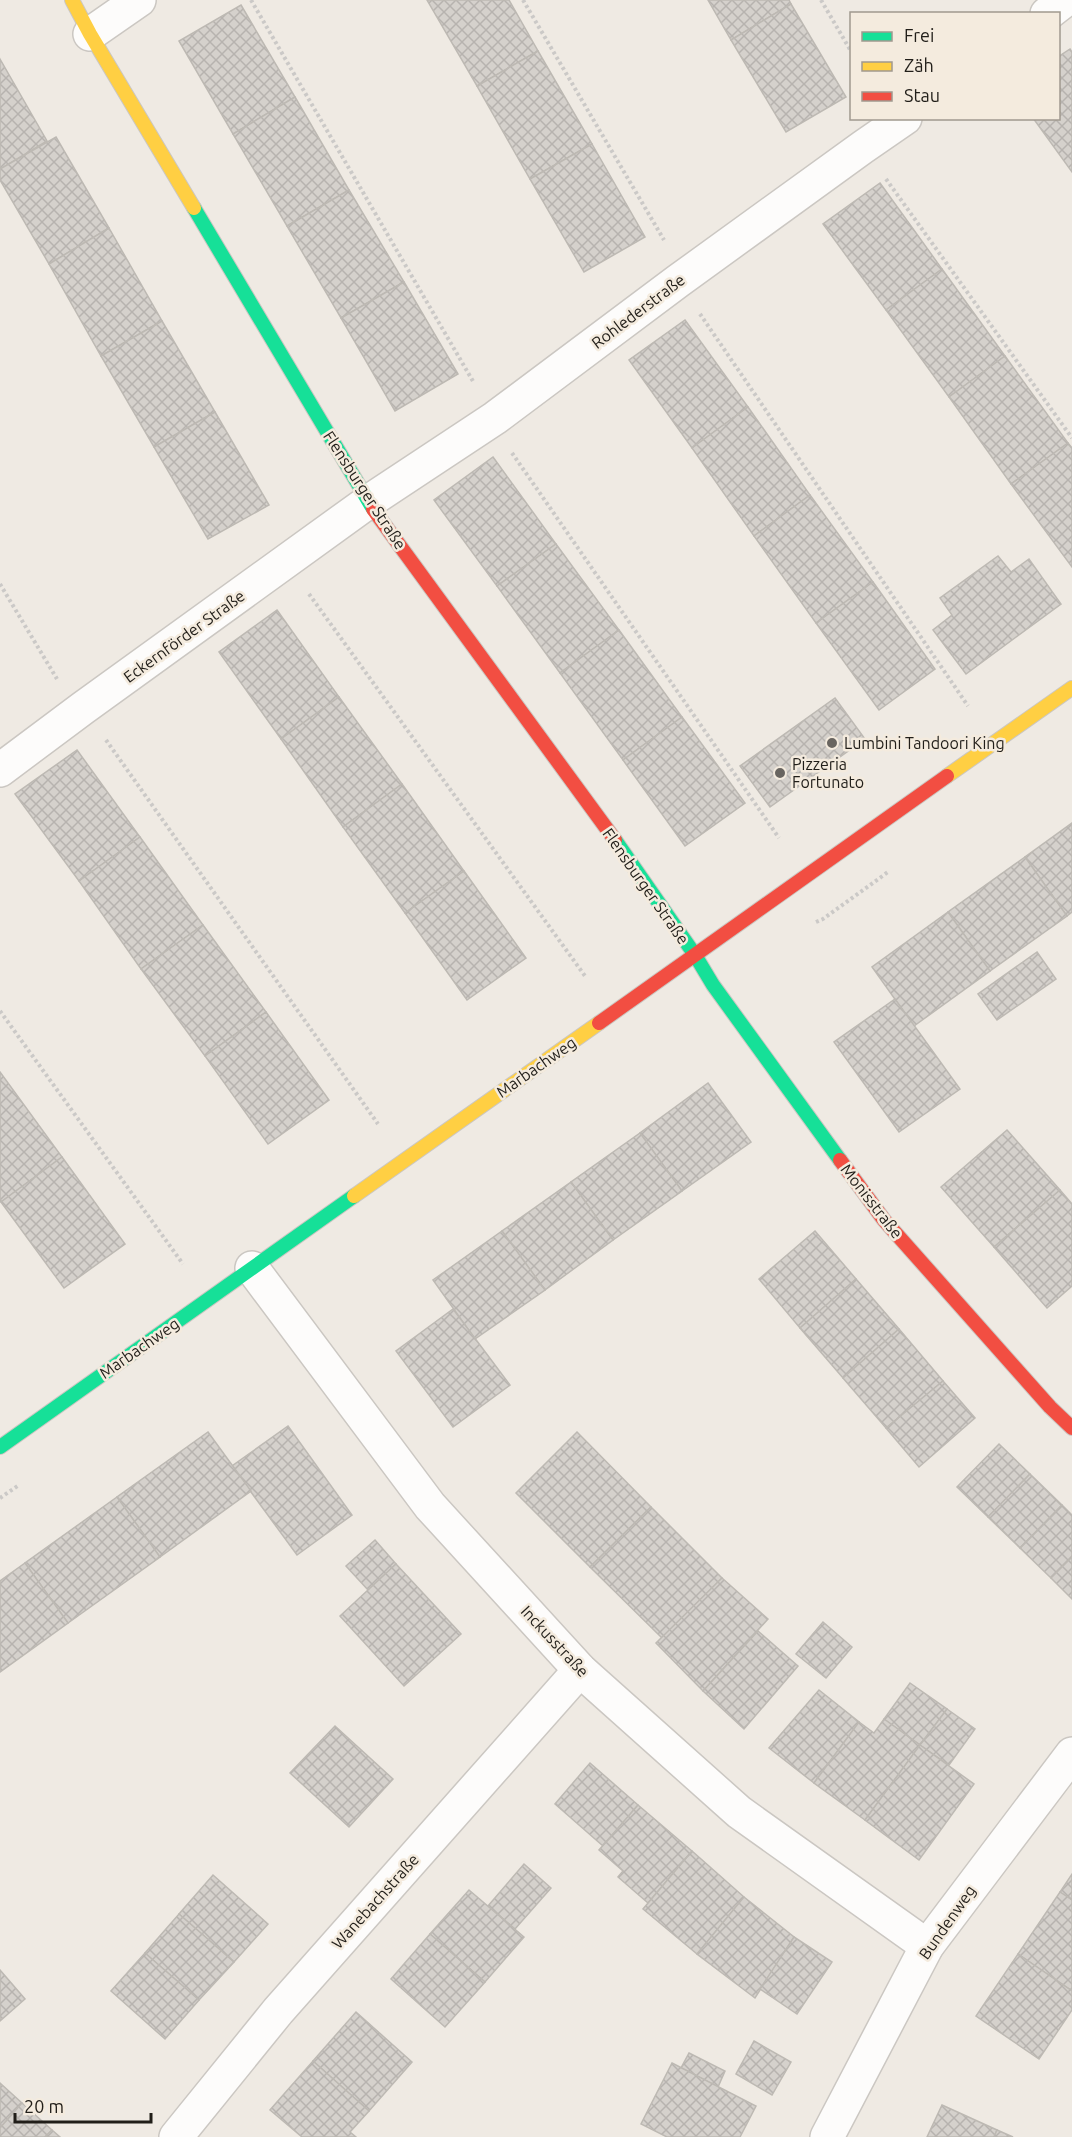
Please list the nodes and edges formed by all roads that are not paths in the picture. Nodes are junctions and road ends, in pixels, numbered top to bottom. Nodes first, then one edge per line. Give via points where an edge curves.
1 (72, 0) edge
2 (139, 0) edge
3 (1065, 0) edge
4 (1050, 12) edge
5 (90, 34) junction
6 (903, 120) edge
7 (368, 502) junction
8 (1072, 688) edge
9 (0, 770) edge
10 (695, 955) junction
11 (252, 1268) junction
12 (1072, 1428) edge
13 (0, 1447) edge
14 (580, 1670) junction
15 (1072, 1754) edge
16 (927, 1946) junction
17 (176, 2137) edge
18 (827, 2137) edge

1 - 5 street, Flensburger Straße
2 - 5 street
3 - 4 street
5 - 7 street, Flensburger Straße
6 - 7 street, Rohlederstraße via 492,419
7 - 9 street, Eckernförder Straße
7 - 10 street, Flensburger Straße
8 - 10 street, Marbachweg
10 - 11 street, Marbachweg
10 - 12 street, Monisstraße via 884,1220
11 - 13 street, Marbachweg
11 - 14 street, Inckusstraße via 430,1506
14 - 16 street, Inckusstraße via 739,1812
14 - 17 street, Wanebachstraße via 278,2011
15 - 16 street, Bundenweg
16 - 18 street, Bundenweg

